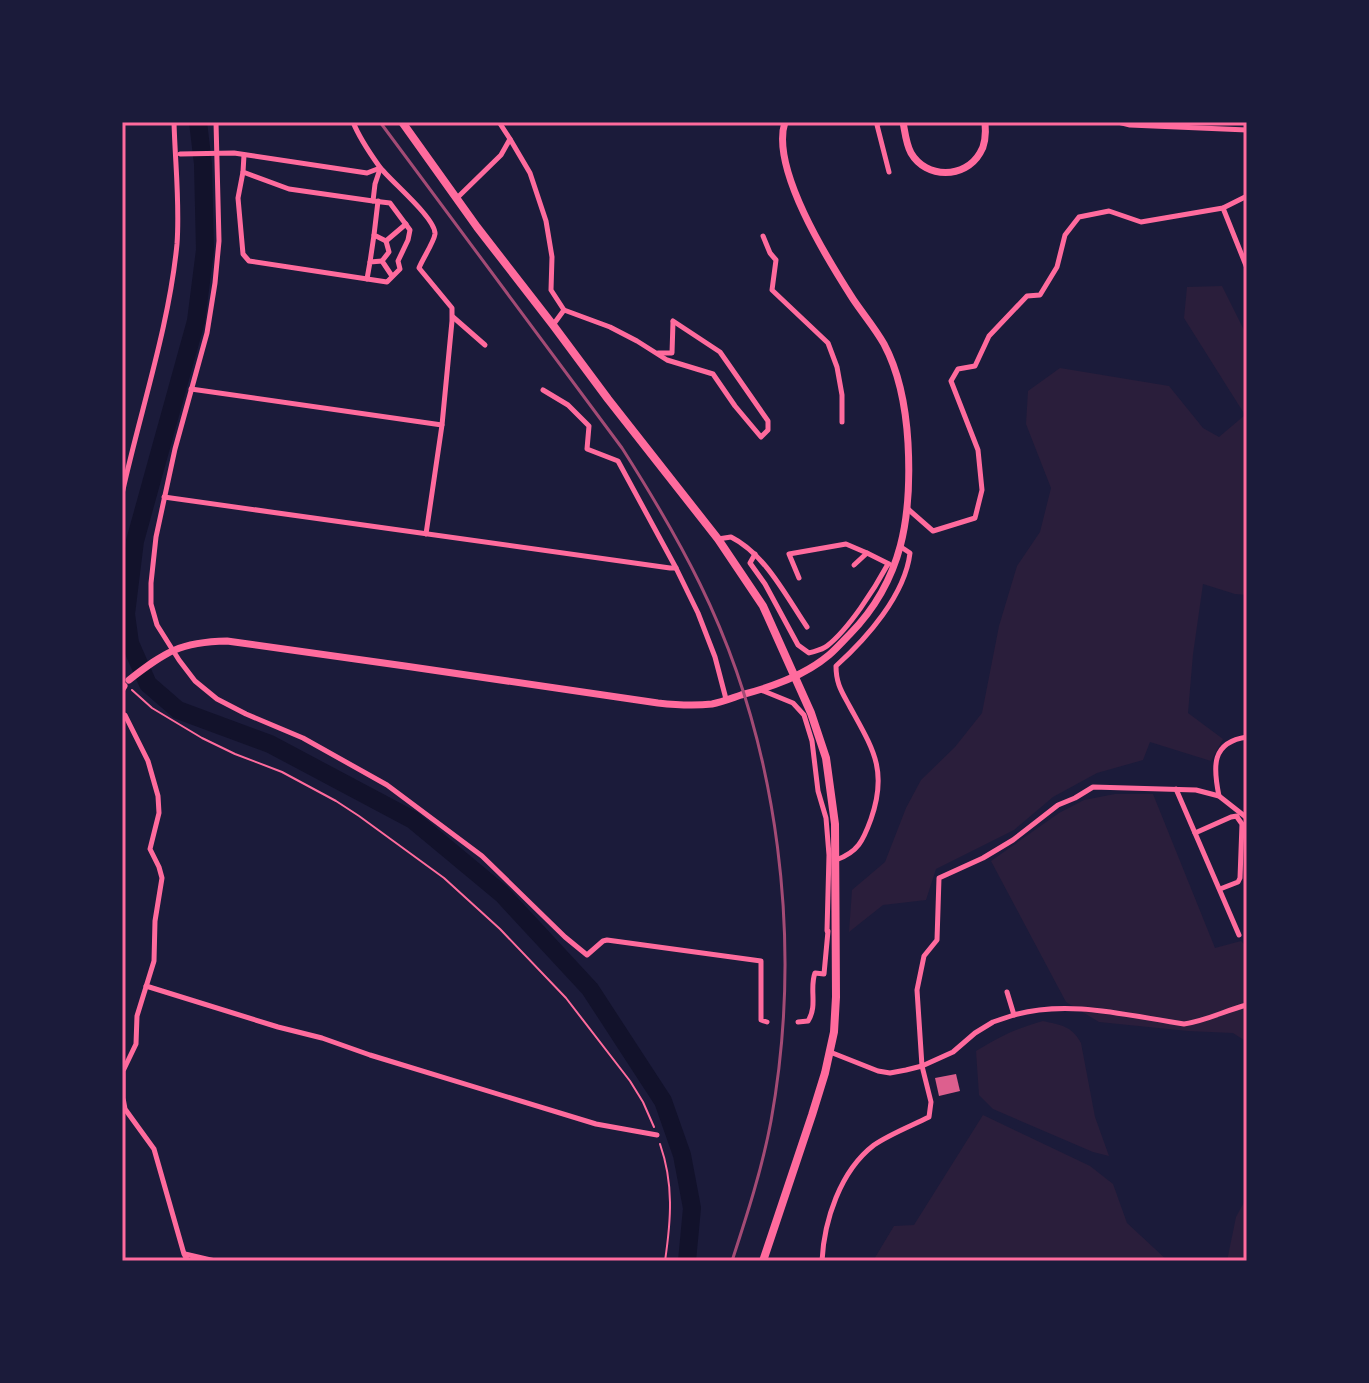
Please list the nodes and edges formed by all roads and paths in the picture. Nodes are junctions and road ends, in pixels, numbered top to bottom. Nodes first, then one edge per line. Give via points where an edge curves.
1 (174, 122) edge
2 (216, 122) edge
3 (353, 122) edge
4 (402, 122) edge
5 (499, 122) edge
6 (785, 122) edge
7 (880, 122) edge
8 (903, 122) edge
9 (985, 122) edge
10 (1118, 122) edge
11 (1247, 130) edge
12 (510, 139) junction
13 (215, 153) junction
14 (182, 154) dead end
15 (244, 155) junction
16 (380, 168) junction
17 (243, 172) junction
18 (889, 172) dead end
19 (1247, 196) edge
20 (457, 198) junction
21 (376, 201) junction
22 (1223, 208) junction
23 (406, 224) junction
24 (374, 235) junction
25 (763, 236) dead end
26 (386, 241) junction
27 (382, 261) junction
28 (370, 262) junction
29 (1247, 268) edge
30 (392, 276) junction
31 (367, 279) junction
32 (564, 310) junction
33 (452, 316) junction
34 (553, 325) junction
35 (485, 345) dead end
36 (656, 353) junction
37 (191, 389) junction
38 (543, 390) dead end
39 (842, 422) dead end
40 (442, 425) junction
41 (122, 494) edge
42 (164, 497) junction
43 (908, 509) junction
44 (426, 534) junction
45 (718, 539) junction
46 (901, 547) junction
47 (867, 553) junction
48 (755, 554) junction
49 (854, 565) dead end
50 (891, 565) junction
51 (676, 568) junction
52 (799, 578) dead end
53 (807, 627) dead end
54 (170, 651) junction
55 (795, 677) junction
56 (127, 683) edge
57 (760, 690) junction
58 (726, 699) junction
59 (122, 714) edge
60 (1247, 737) edge
61 (1176, 789) junction
62 (1219, 796) junction
63 (1238, 814) junction
64 (1247, 818) edge
65 (1195, 833) junction
66 (836, 860) junction
67 (1220, 889) junction
68 (831, 928) junction
69 (1239, 935) dead end
70 (146, 986) junction
71 (1007, 992) dead end
72 (1247, 1005) edge
73 (1014, 1015) junction
74 (767, 1022) dead end
75 (798, 1022) dead end
76 (830, 1052) junction
77 (922, 1066) junction
78 (657, 1135) junction
79 (184, 1254) junction
80 (188, 1261) edge
81 (215, 1261) edge
82 (665, 1261) edge
83 (763, 1261) edge
84 (822, 1261) edge

1 - 41 street via 177,241 170,297
2 - 13 street
3 - 16 street
4 - 20 main road
5 - 12 street
6 - 43 main road via 785,165 814,233 896,371 907,432
7 - 18 street
8 - 9 main road via 907,146 923,167 955,173 980,154
10 - 11 street
12 - 20 street
12 - 32 street via 530,173 546,221 551,290
13 - 14 street
13 - 15 street
13 - 37 street via 215,283
15 - 16 street via 367,173
15 - 17 street
16 - 21 street
16 - 33 street via 433,227 435,234 419,268 452,308
17 - 21 street via 289,189
17 - 31 street via 238,198 243,254 249,261
19 - 22 street
20 - 34 main road
21 - 23 street via 390,203
21 - 24 street
22 - 29 street
22 - 43 street via 1141,222 1109,211 1079,217 1065,235 1057,267 1040,295 1027,296 989,336 975,366 958,369 951,381 978,450 982,490 975,518 933,531
23 - 26 street
23 - 30 street via 408,240 398,261 400,269
24 - 26 street
24 - 28 street
25 - 39 street via 776,260 772,290 828,343 842,395
26 - 27 street via 389,252
27 - 28 street
27 - 30 street
28 - 31 street
30 - 31 street via 387,282
32 - 34 street
32 - 36 street via 610,327
33 - 35 street
33 - 40 street
34 - 45 main road
36 - 36 street via 672,353 673,321 720,352 758,404 768,430 761,437 713,374
37 - 40 street
37 - 42 street
38 - 51 street via 589,426 587,449 618,461
40 - 44 street
42 - 44 street
42 - 54 street via 151,604
43 - 46 main road
44 - 51 street
45 - 48 street via 731,537
45 - 55 main road via 763,606
46 - 50 main road
46 - 66 street via 910,553 897,591 836,666 836,681 877,760 879,786 859,846
47 - 49 street
47 - 50 street
47 - 52 street via 846,544 789,554
48 - 50 street via 750,563 798,645 809,653 836,637
48 - 53 street
50 - 55 main road via 879,597 862,621 828,656
51 - 58 street via 715,657
54 - 56 main road
54 - 58 main road via 227,641 658,703
54 - 74 street via 217,699 303,738 416,805 482,856 587,955 607,940 761,961 761,1020
55 - 57 main road
55 - 66 main road via 826,758
56 - 78 path via 152,708 202,738 336,801 444,878 566,998 630,1081
57 - 58 main road
57 - 68 street via 793,703 804,715 812,741 826,818
59 - 70 street via 148,761 158,796 150,849 162,878 154,961
60 - 62 street via 1230,741 1218,753 1214,765
61 - 62 street
61 - 65 street
61 - 77 street via 1093,787 983,858 939,878 937,940 924,956 917,990
62 - 63 street
63 - 64 street
63 - 65 street
63 - 67 street via 1240,878
65 - 67 street
66 - 68 main road
67 - 69 street
68 - 75 street via 824,974 815,973 813,979 812,1016
68 - 76 main road via 836,997
70 - 78 street via 596,1124
70 - 79 street via 136,1044 123,1071 123,1098 125,1109 154,1149
71 - 73 street
72 - 73 street via 1184,1024 1056,1007
73 - 77 street via 993,1022 953,1052
76 - 77 street via 890,1073
76 - 83 main road
77 - 84 street via 931,1102 929,1117 874,1146 849,1173 829,1213
78 - 82 path via 670,1183
79 - 80 street
79 - 81 street

